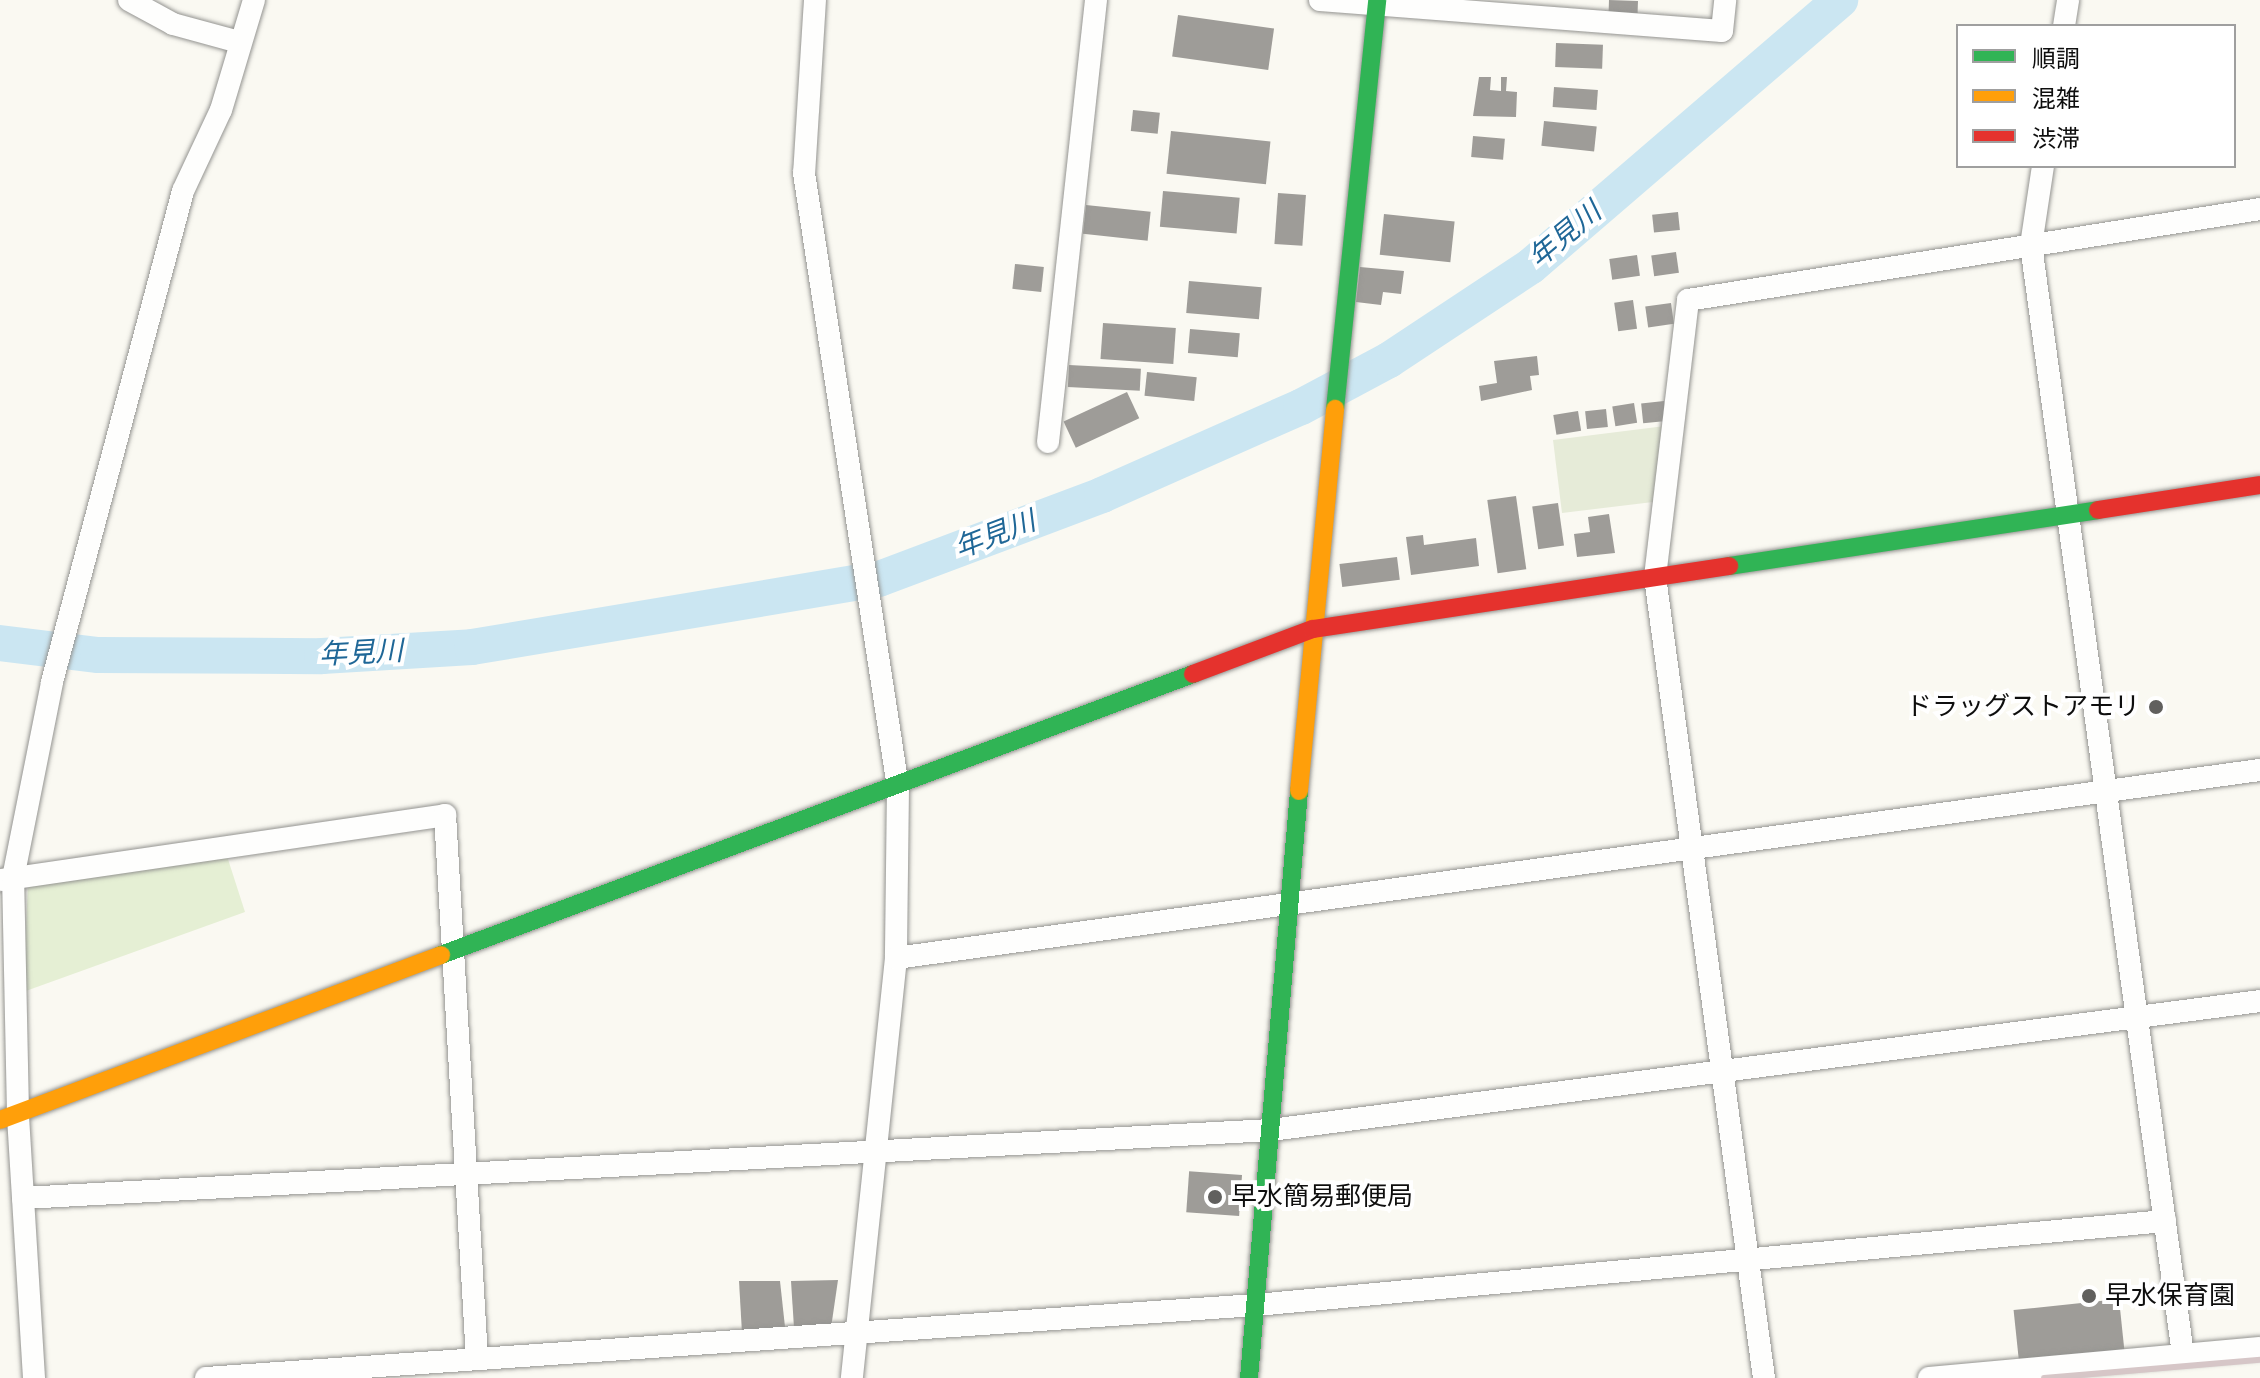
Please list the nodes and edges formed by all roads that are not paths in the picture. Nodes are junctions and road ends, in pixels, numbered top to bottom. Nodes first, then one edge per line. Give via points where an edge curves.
1 (129, 0) edge
2 (254, 0) edge
3 (815, 0) edge
4 (1096, 0) edge
5 (1320, 0) edge
6 (1725, 0) edge
7 (2068, 0) edge
8 (1376, 3) edge
9 (2064, 24) edge
10 (239, 42) junction
11 (2043, 168) edge
12 (2260, 209) edge
13 (2031, 245) junction
14 (1048, 442) dead end
15 (2260, 485) edge
16 (2069, 513) junction
17 (1655, 577) junction
18 (1313, 629) junction
19 (2260, 770) edge
20 (898, 787) junction
21 (2107, 788) junction
22 (1695, 845) junction
23 (7, 879) edge
24 (1289, 901) junction
25 (455, 952) junction
26 (896, 958) junction
27 (2260, 1001) edge
28 (2138, 1017) junction
29 (1725, 1070) junction
30 (9, 1117) edge
31 (1271, 1130) junction
32 (875, 1152) junction
33 (467, 1173) junction
34 (23, 1198) junction
35 (2165, 1221) junction
36 (1751, 1259) junction
37 (1256, 1305) junction
38 (856, 1333) junction
39 (2260, 1348) edge
40 (2183, 1355) junction
41 (477, 1358) junction
42 (34, 1378) edge
43 (206, 1378) edge
44 (852, 1378) edge
45 (1249, 1378) edge
46 (1764, 1378) edge
47 (1929, 1378) edge

1 - 10 street via 173,24
2 - 10 street
3 - 20 street via 804,173
4 - 14 street
5 - 8 street
6 - 8 street via 1722,31
7 - 9 street
8 - 18 street
10 - 23 street via 221,110 183,191 67,622
11 - 13 street
12 - 13 street
13 - 16 street
13 - 17 street via 1688,300
15 - 16 street
16 - 17 street
16 - 21 street
17 - 18 street
17 - 22 street
18 - 20 street
18 - 24 street
19 - 21 street
20 - 25 street
20 - 26 street
21 - 22 street
21 - 28 street
22 - 24 street
22 - 29 street
23 - 25 street via 445,815
23 - 30 street
24 - 26 street
24 - 31 street
25 - 30 street
25 - 33 street
26 - 32 street
27 - 28 street
28 - 29 street
28 - 35 street
29 - 31 street
29 - 36 street
30 - 34 street
31 - 32 street
31 - 37 street
32 - 33 street
32 - 38 street
33 - 34 street
33 - 41 street
34 - 42 street
35 - 36 street
35 - 40 street
36 - 37 street
36 - 46 street
37 - 38 street
37 - 45 street
38 - 41 street
38 - 44 street
39 - 40 street
40 - 47 street
41 - 43 street

